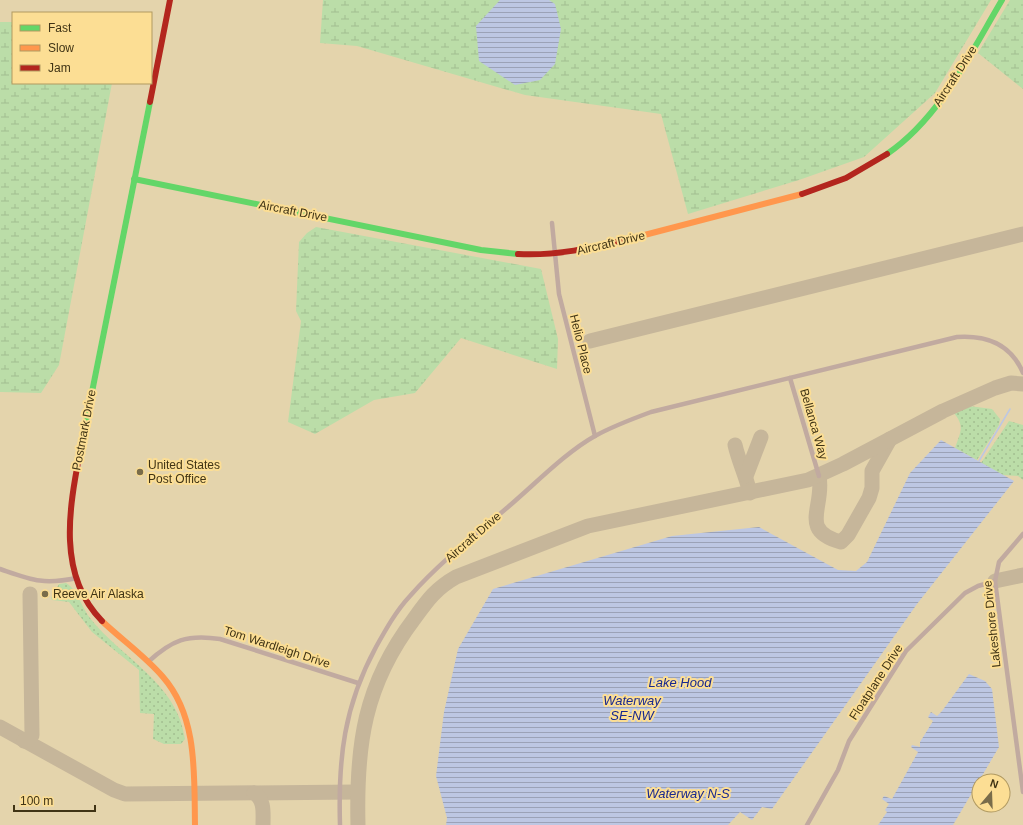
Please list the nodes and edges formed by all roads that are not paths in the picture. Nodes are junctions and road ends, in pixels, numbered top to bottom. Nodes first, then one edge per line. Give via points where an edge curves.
1 (170, 0) edge
2 (1002, 0) edge
3 (134, 179) junction
4 (552, 223) dead end
5 (555, 255) junction
6 (1023, 373) edge
7 (790, 378) junction
8 (595, 436) junction
9 (819, 476) dead end
10 (1023, 534) edge
11 (0, 568) edge
12 (76, 578) junction
13 (995, 581) junction
14 (148, 662) junction
15 (358, 683) junction
16 (1023, 792) edge
17 (196, 825) edge
18 (340, 825) edge
19 (807, 825) edge

1 - 3 street, Postmark Drive
2 - 5 street, Aircraft Drive via 944,96 930,114 893,150 858,172 806,194 609,244
3 - 5 street, Aircraft Drive via 481,250 518,255
3 - 12 street, Postmark Drive via 69,507 68,543
4 - 5 street, Helio Place
5 - 8 street, Helio Place via 562,309
6 - 7 street, Aircraft Drive via 1014,357 998,343 968,337 946,340
7 - 8 street, Aircraft Drive via 651,412
7 - 9 street, Bellanca Way
8 - 15 street, Aircraft Drive via 582,444 452,554 409,596 384,633
10 - 13 street, Lakeshore Drive via 1002,556
11 - 12 street via 41,582
12 - 14 street, Postmark Drive via 90,606
13 - 16 street, Lakeshore Drive
13 - 19 street, Floatplane Drive via 965,593 906,651 849,741 838,770
14 - 15 street, Tom Wardleigh Drive via 173,642 183,638 206,637 220,639
14 - 17 street, Postmark Drive via 165,678 177,697 192,736
15 - 18 street, Aircraft Drive via 342,753

